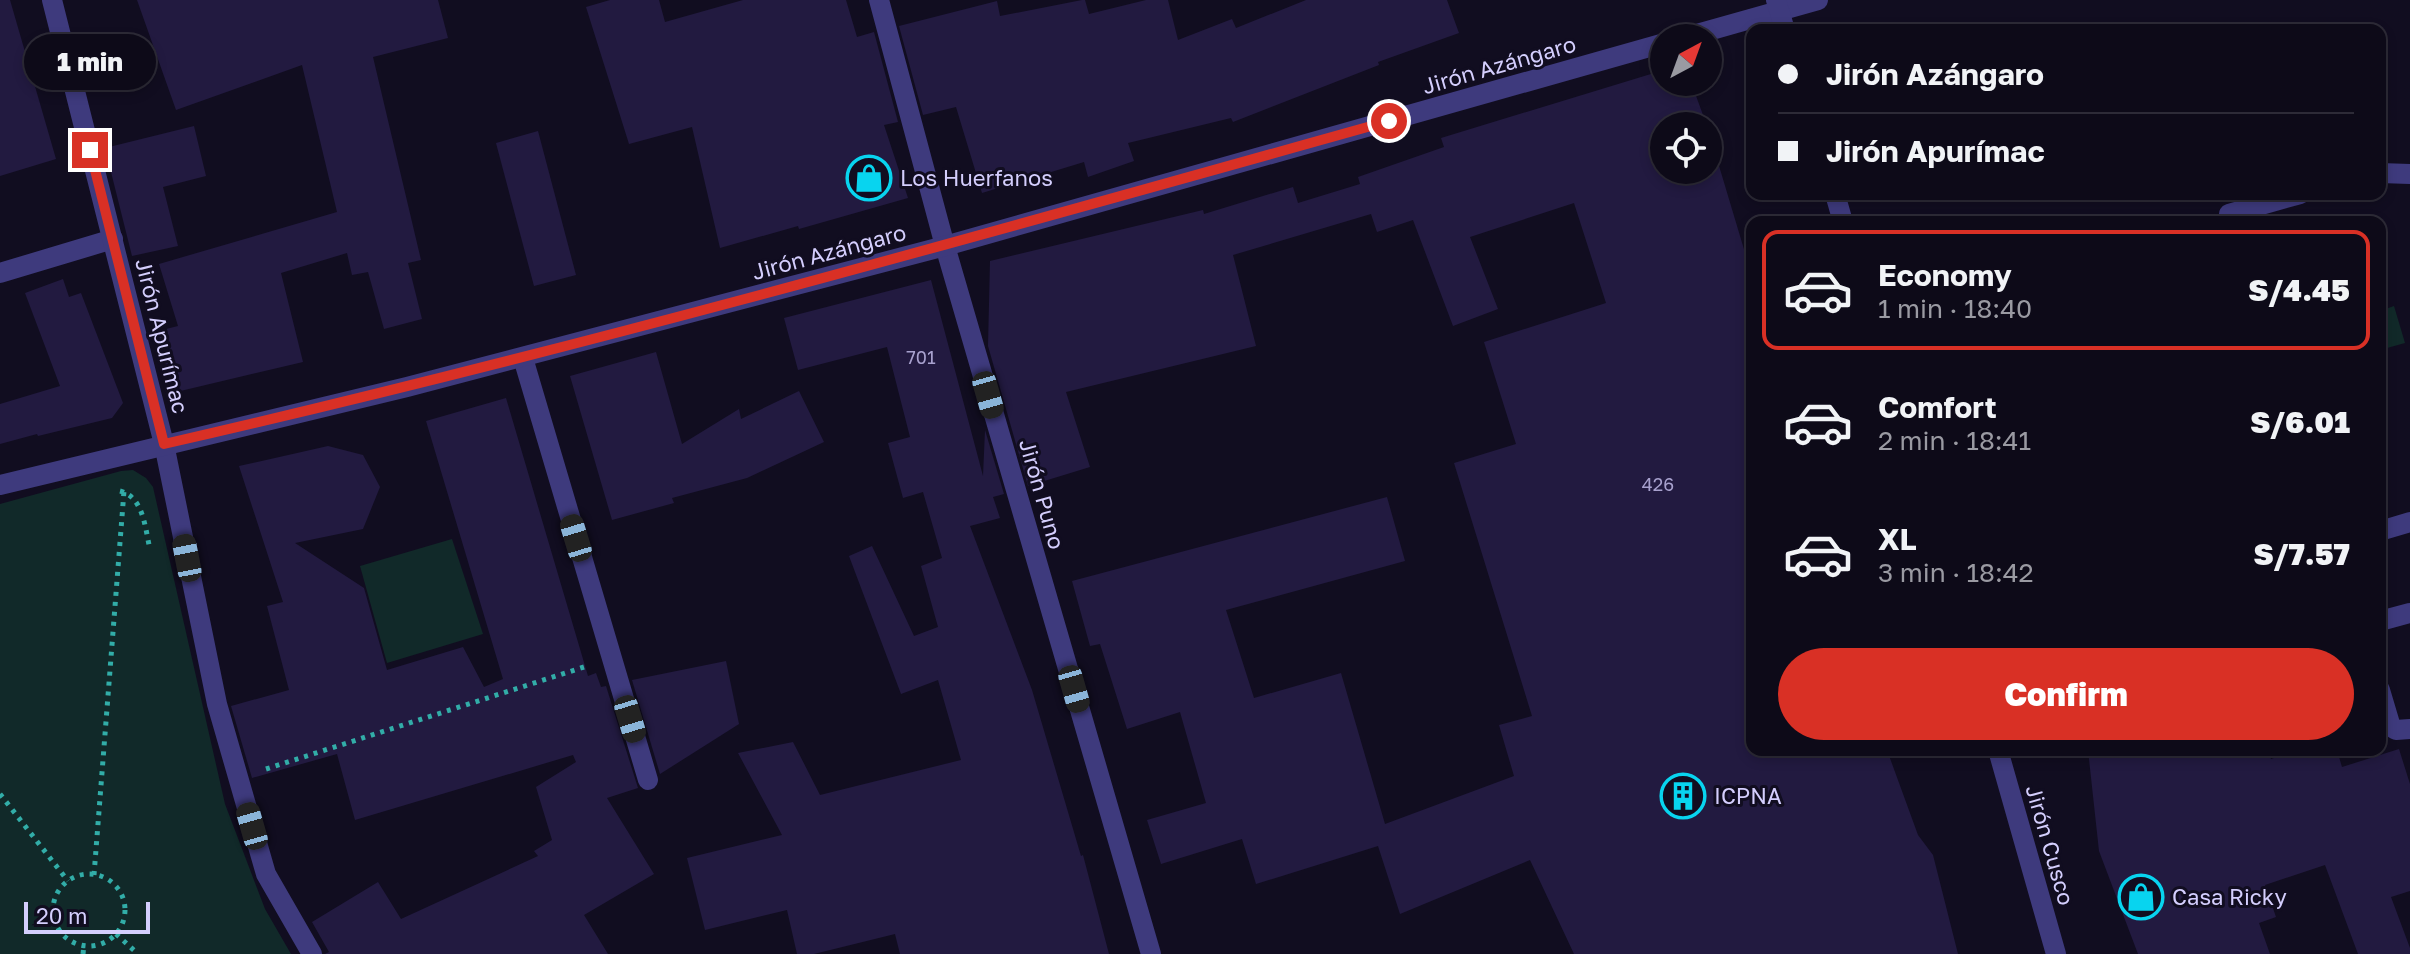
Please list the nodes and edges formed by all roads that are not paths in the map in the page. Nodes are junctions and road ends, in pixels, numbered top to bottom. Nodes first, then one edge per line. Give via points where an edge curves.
1 (52, 0) edge
2 (879, 0) edge
3 (1818, 0) edge
4 (1780, 14) edge
5 (1722, 28) edge
6 (1650, 47) edge
7 (2386, 173) edge
8 (2410, 174) edge
9 (2279, 200) edge
10 (2229, 214) dead end
11 (113, 239) junction
12 (945, 246) junction
13 (0, 273) edge
14 (523, 358) junction
15 (164, 444) junction
16 (0, 485) edge
17 (2410, 522) edge
18 (2386, 529) edge
19 (2410, 613) edge
20 (2386, 619) edge
21 (2386, 710) edge
22 (2410, 729) edge
23 (2000, 756) edge
24 (648, 780) dead end
25 (312, 954) edge
26 (1151, 954) edge
27 (2056, 954) edge

1 - 11 street, Jirón Apurímac
2 - 12 street, Jirón Puno
3 - 4 street
4 - 5 street
6 - 12 street, Jirón Azángaro
7 - 8 street
9 - 10 street
11 - 13 street
11 - 15 street, Jirón Apurímac
12 - 14 street, Jirón Azángaro
12 - 26 street, Jirón Puno
14 - 15 street, Jirón Azángaro
14 - 24 street
15 - 16 street, Jirón Azángaro
15 - 25 street, Jirón Apurímac via 217,704 238,778 266,874
17 - 18 street
19 - 20 street
21 - 22 street via 2391,727
23 - 27 street, Jirón Cusco

